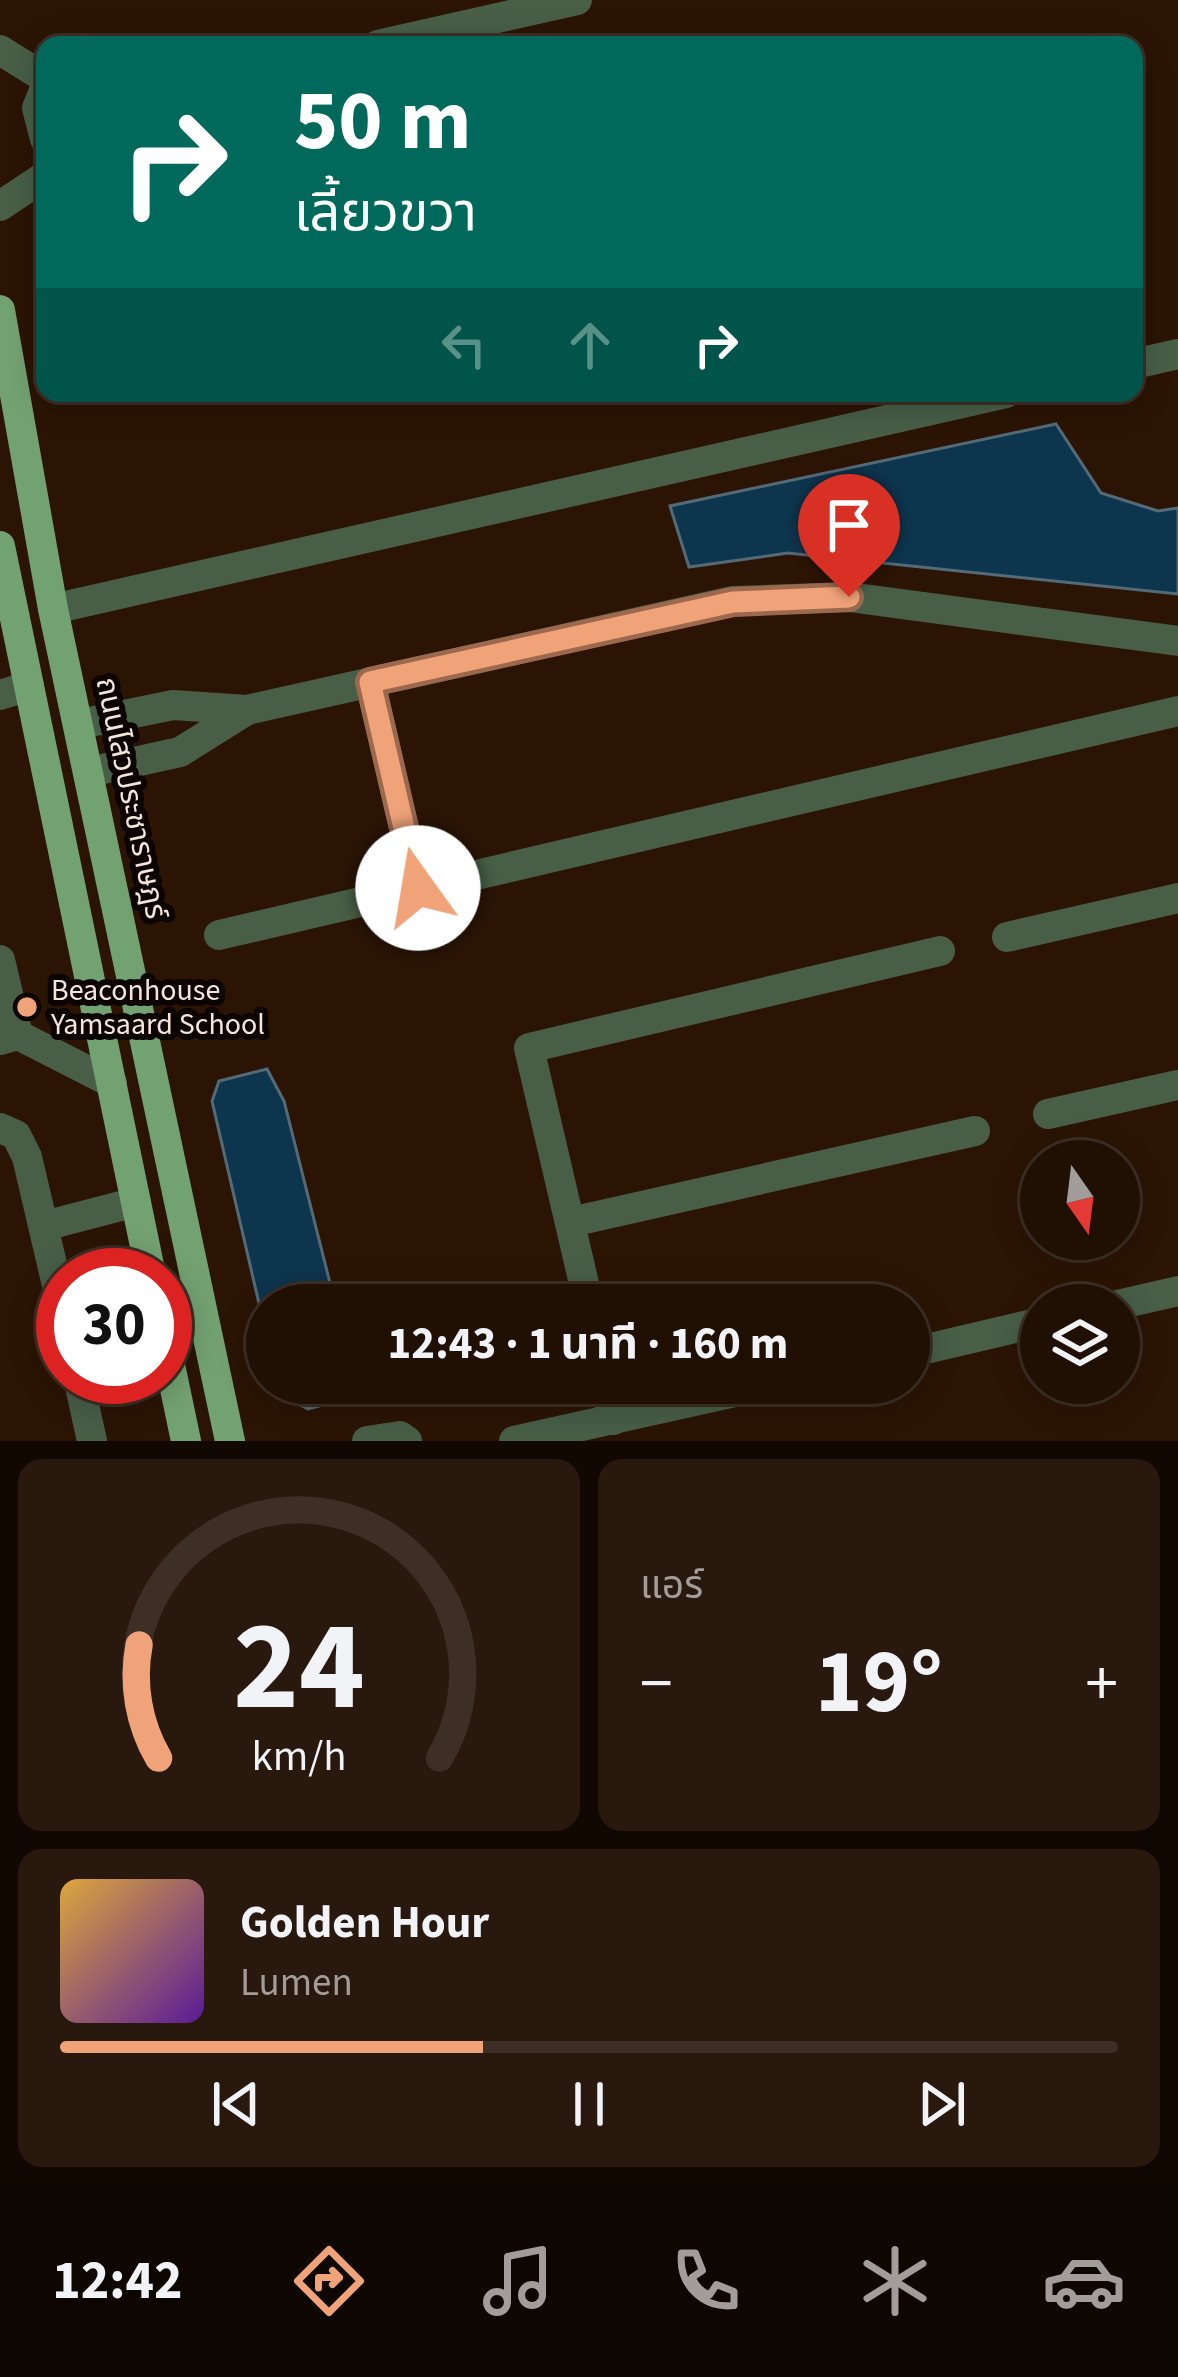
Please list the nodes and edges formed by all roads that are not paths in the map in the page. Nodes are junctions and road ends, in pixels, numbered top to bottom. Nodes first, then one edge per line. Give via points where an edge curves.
1 (577, 0) edge
2 (418, 36) edge
3 (0, 50) edge
4 (36, 72) edge
5 (36, 184) edge
6 (0, 206) edge
7 (0, 310) edge
8 (1178, 354) edge
9 (1143, 362) edge
10 (966, 402) edge
11 (0, 547) edge
12 (53, 609) junction
13 (1178, 641) edge
14 (370, 682) junction
15 (14, 690) edge
16 (247, 710) junction
17 (1178, 711) edge
18 (80, 724) junction
19 (89, 772) junction
20 (418, 888) junction
21 (1178, 898) edge
22 (219, 935) dead end
23 (1007, 937) dead end
24 (940, 951) dead end
25 (0, 960) edge
26 (9, 1037) edge
27 (112, 1083) junction
28 (1178, 1085) edge
29 (1048, 1114) dead end
30 (0, 1128) edge
31 (975, 1131) dead end
32 (136, 1202) junction
33 (571, 1222) junction
34 (44, 1226) junction
35 (49, 1248) edge
36 (145, 1248) edge
37 (584, 1284) edge
38 (1178, 1291) edge
39 (1140, 1300) edge
40 (1020, 1327) edge
41 (930, 1348) edge
42 (84, 1404) edge
43 (178, 1404) edge
44 (610, 1404) edge
45 (683, 1404) edge
46 (613, 1420) junction
47 (92, 1441) edge
48 (186, 1441) edge
49 (230, 1441) edge
50 (367, 1441) edge
51 (407, 1441) edge
52 (514, 1441) edge

1 - 2 street
3 - 4 street
5 - 6 street
7 - 12 main road, ถนนไสวประชาราษฎร์
8 - 9 street
10 - 12 street
11 - 15 main road
12 - 18 main road, ถนนไสวประชาราษฎร์
13 - 14 street via 849,597 733,602
14 - 16 street
14 - 20 street
15 - 27 main road
16 - 18 street via 173,705
16 - 19 street via 181,752
17 - 20 street
18 - 19 main road, ถนนไสวประชาราษฎร์
19 - 49 main road, ถนนไสวประชาราษฎร์
20 - 22 street
21 - 23 street
24 - 33 street via 529,1048
25 - 26 street
26 - 27 street
27 - 32 main road
28 - 29 street
30 - 34 street via 16,1135 27,1156
31 - 33 street
32 - 34 street
32 - 36 main road
33 - 37 street
34 - 35 street
38 - 39 street
40 - 41 street
42 - 47 street
43 - 48 main road
44 - 46 street
45 - 46 street
46 - 52 street
50 - 51 street

